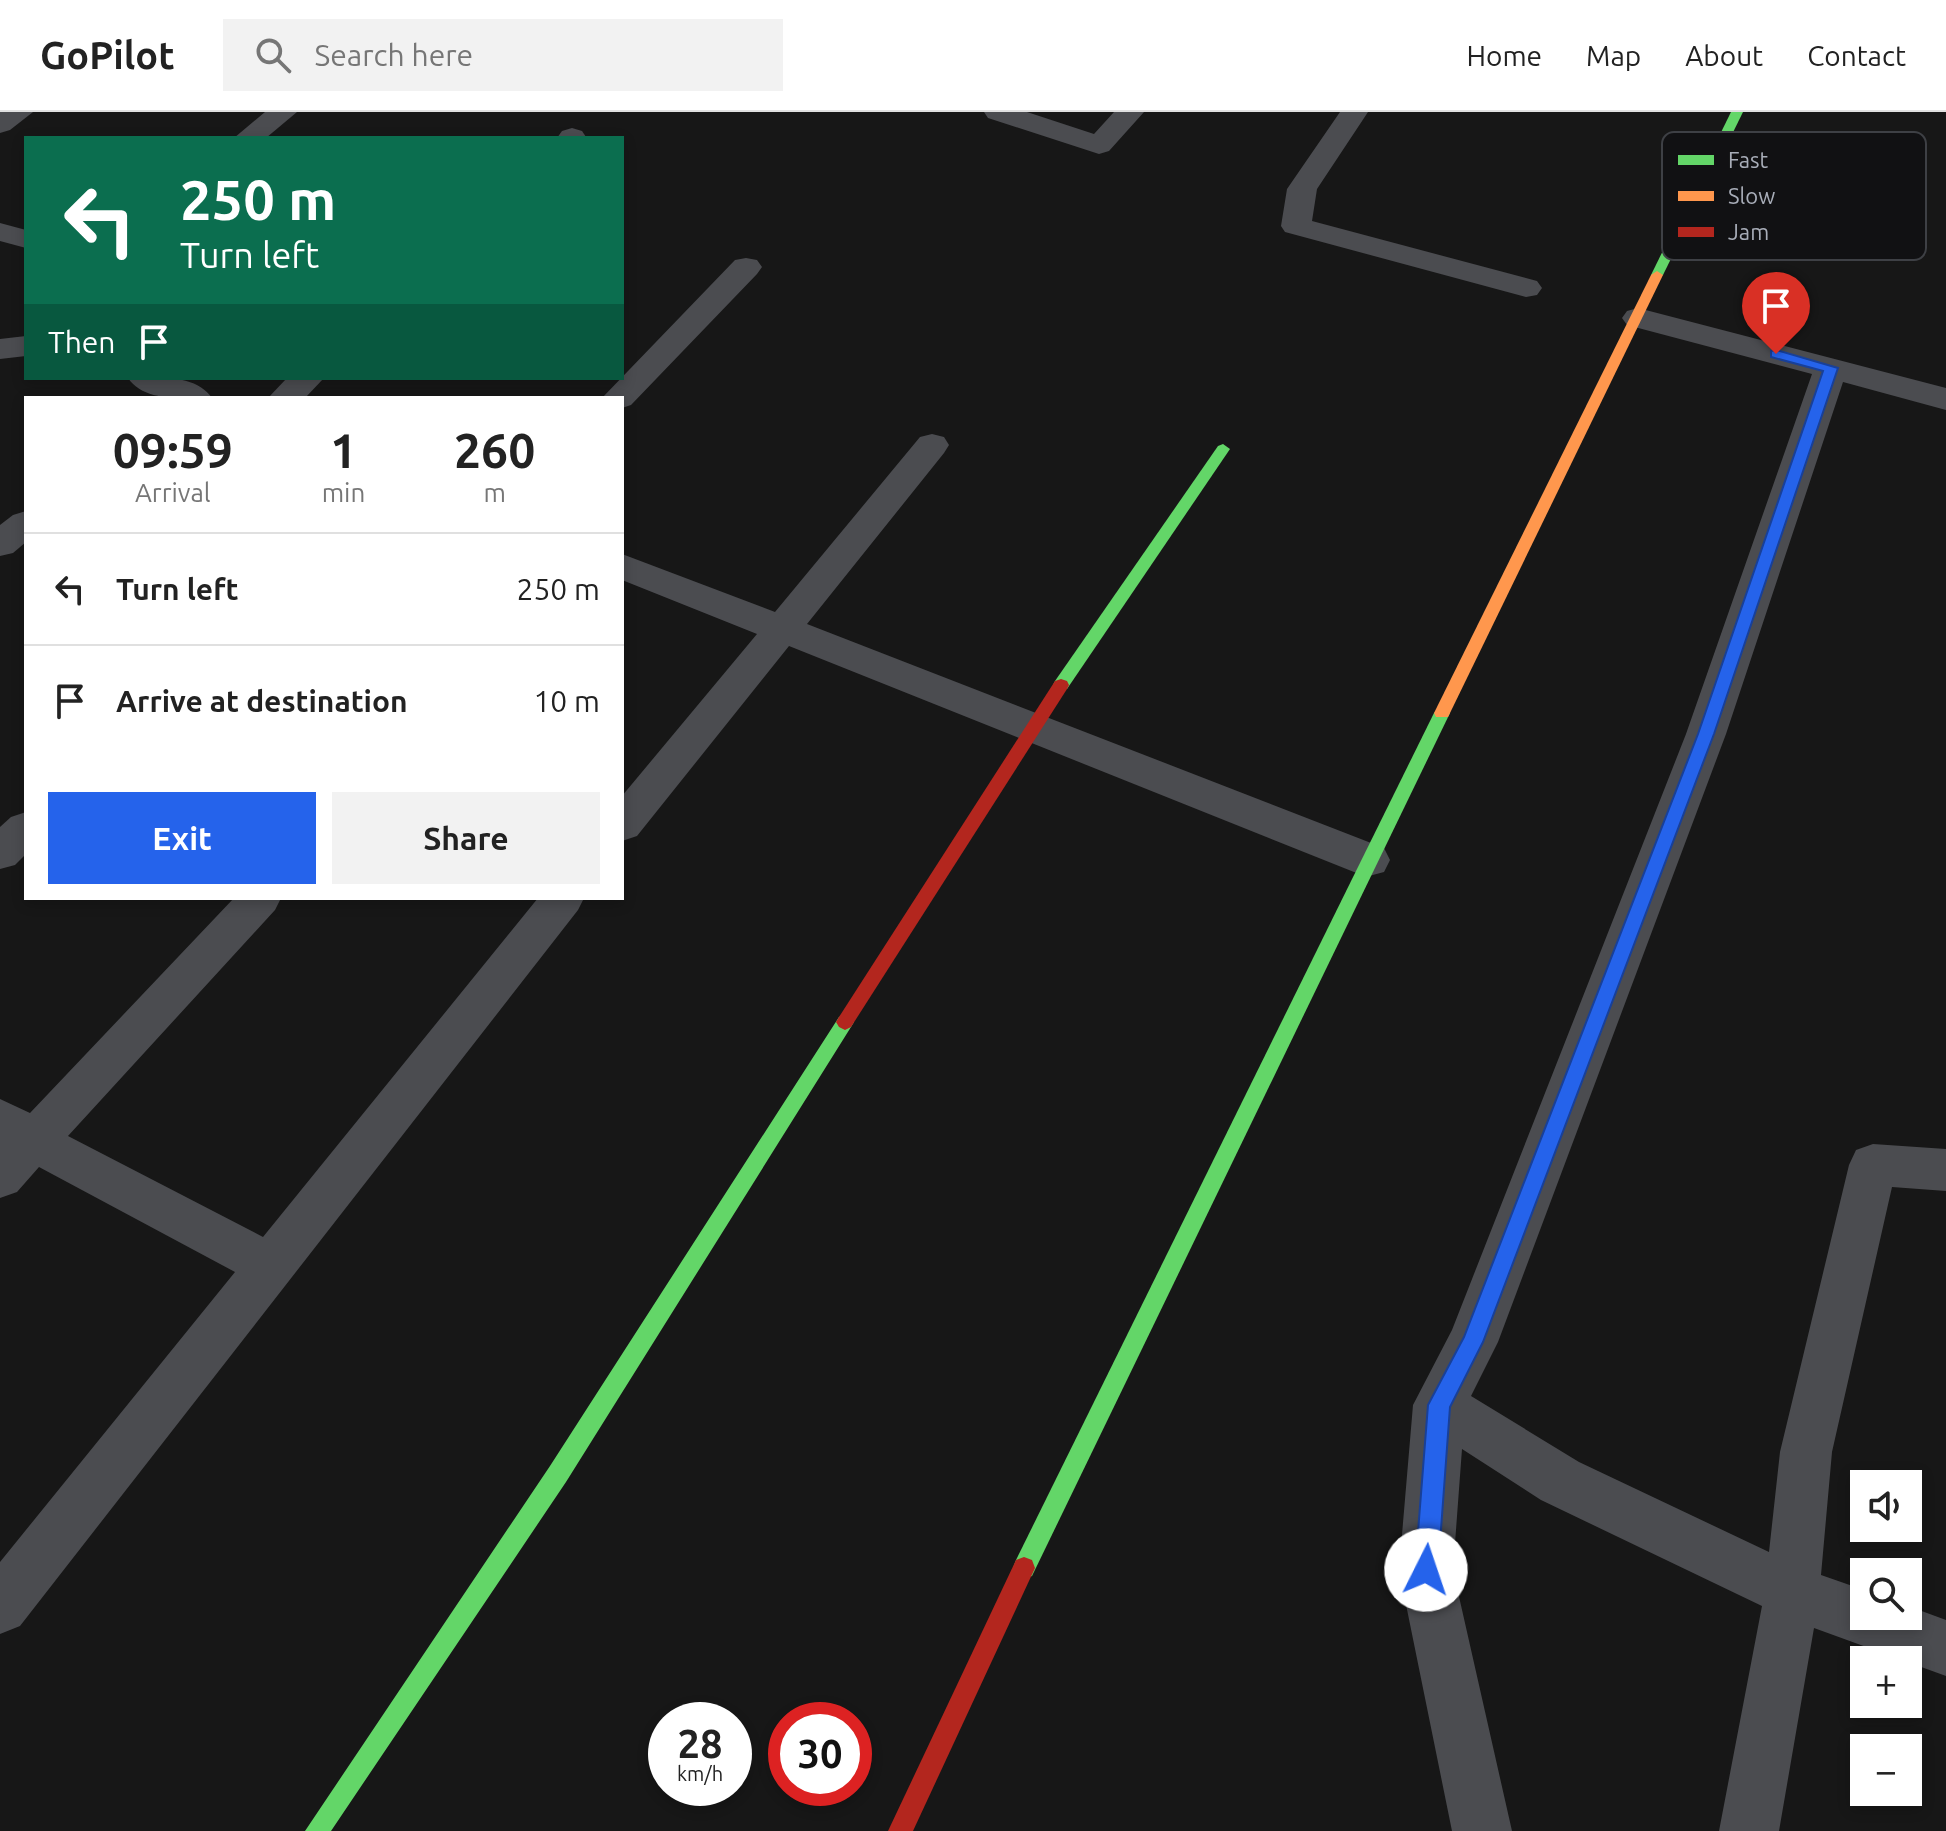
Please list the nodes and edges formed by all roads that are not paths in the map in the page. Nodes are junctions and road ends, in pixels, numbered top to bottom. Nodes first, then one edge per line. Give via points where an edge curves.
1 (19, 112) edge
2 (283, 112) edge
3 (998, 112) edge
4 (1130, 112) edge
5 (1354, 112) edge
6 (1737, 112) edge
7 (0, 124) edge
8 (1727, 132) edge
9 (251, 136) edge
10 (1666, 260) edge
11 (746, 267) dead end
12 (1526, 288) dead end
13 (1638, 318) junction
14 (24, 346) edge
15 (0, 349) edge
16 (1831, 368) junction
17 (150, 380) edge
18 (305, 380) edge
19 (186, 396) edge
20 (287, 396) edge
21 (621, 396) edge
22 (1946, 399) edge
23 (932, 445) dead end
24 (1223, 449) dead end
25 (24, 525) edge
26 (0, 544) edge
27 (624, 567) edge
28 (780, 628) junction
29 (1032, 727) junction
30 (624, 823) edge
31 (24, 830) edge
32 (0, 853) edge
33 (1369, 860) junction
34 (258, 900) edge
35 (561, 900) edge
36 (17, 1130) edge
37 (1946, 1170) edge
38 (0, 1177) edge
39 (269, 1265) junction
40 (1439, 1405) junction
41 (1792, 1592) junction
42 (0, 1606) edge
43 (1946, 1648) edge
44 (317, 1831) edge
45 (900, 1831) edge
46 (1482, 1831) edge
47 (1749, 1831) edge

1 - 7 street
2 - 9 street
3 - 4 street via 1099,145
5 - 12 street via 1302,189 1296,226
6 - 8 street
10 - 13 street
11 - 21 street
13 - 16 street
13 - 33 street
14 - 15 street
16 - 22 street
16 - 40 street via 1706,734 1473,1342
17 - 19 street
18 - 20 street
23 - 28 street
24 - 29 street
25 - 26 street
27 - 28 street
28 - 29 street
28 - 30 street
29 - 33 street
29 - 44 street via 558,1474
31 - 32 street
33 - 45 street via 1078,1453
34 - 36 street
35 - 39 street
36 - 38 street
36 - 39 street
37 - 41 street via 1873,1165 1806,1452
39 - 42 street
40 - 41 street via 1560,1481
40 - 46 street via 1426,1570
41 - 43 street
41 - 47 street

